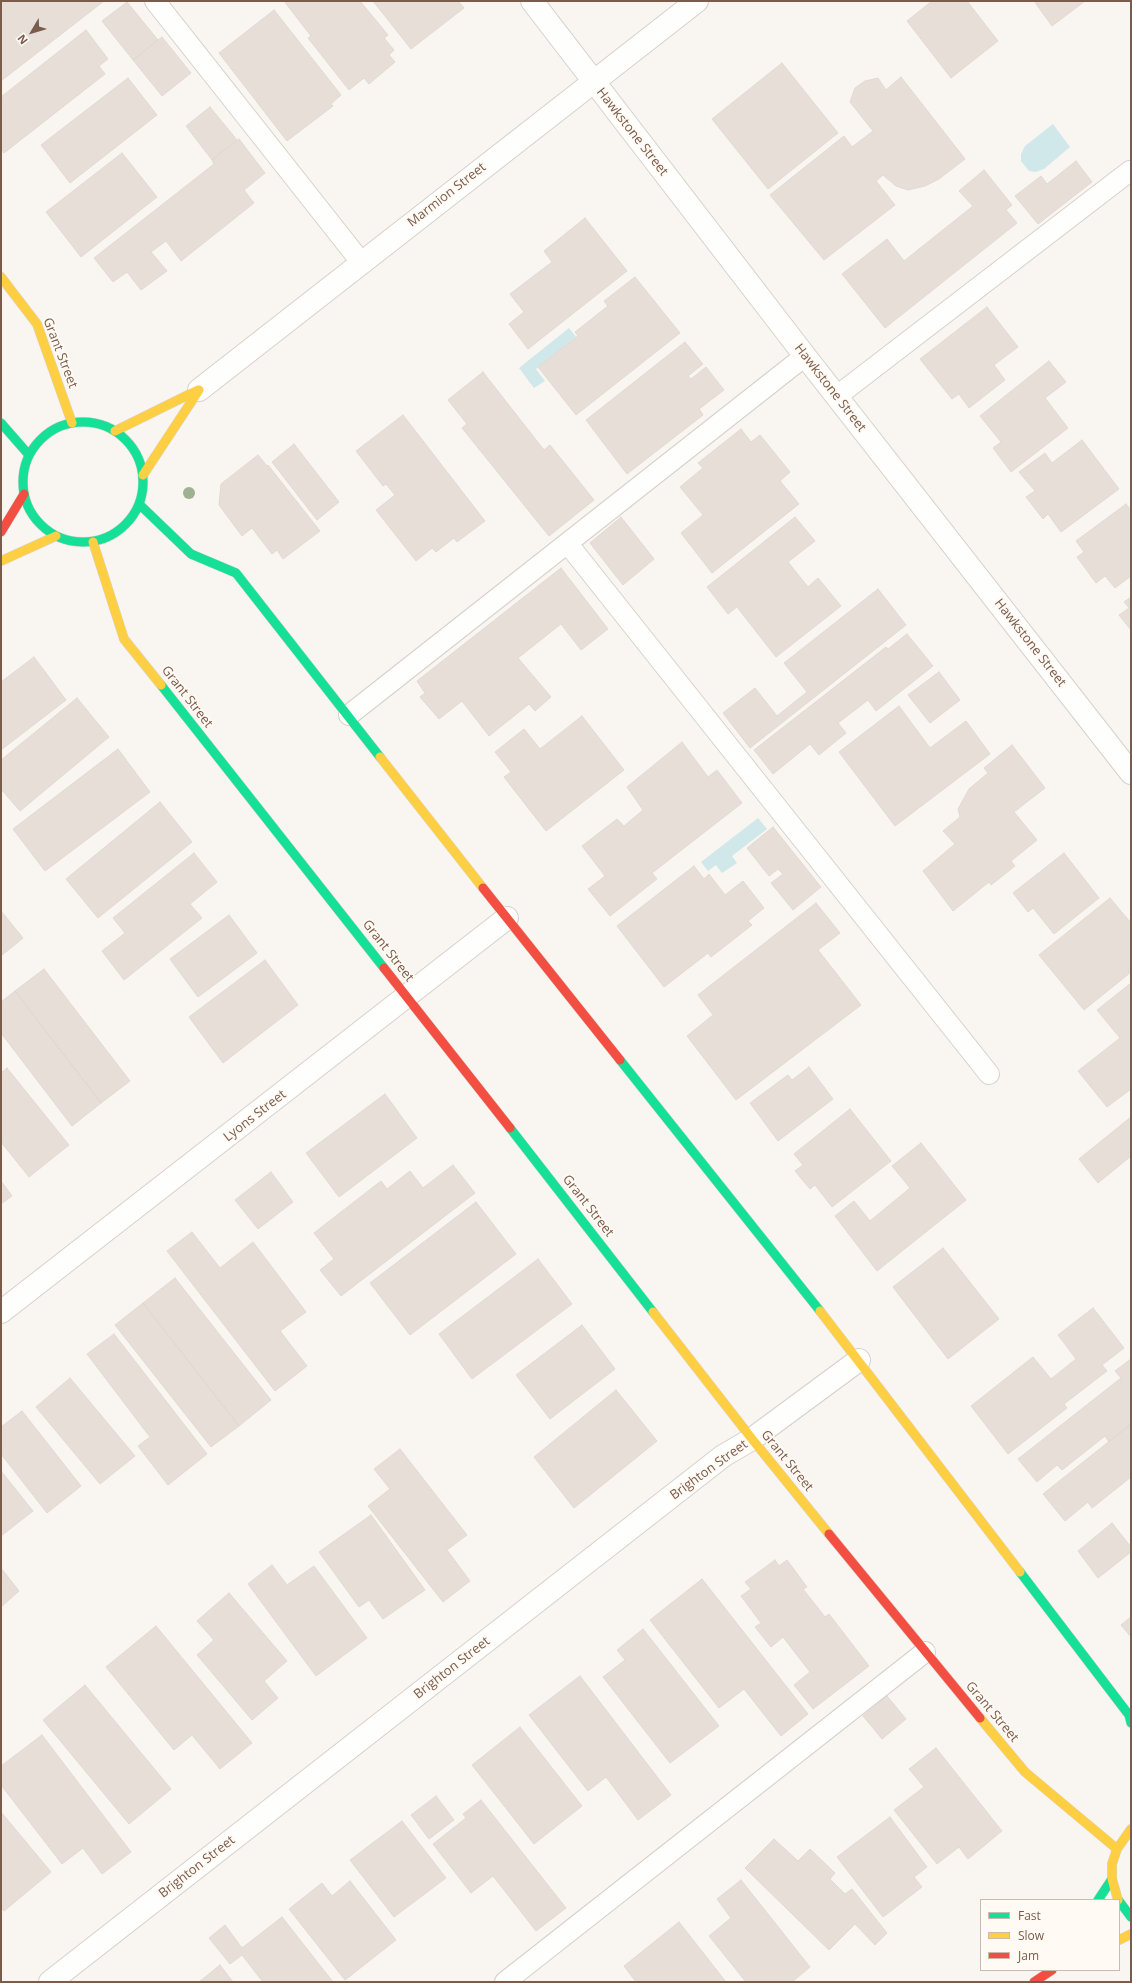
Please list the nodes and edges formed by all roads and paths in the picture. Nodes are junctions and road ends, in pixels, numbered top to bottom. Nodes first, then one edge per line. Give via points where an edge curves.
1 (155, 1) edge
2 (532, 1) edge
3 (697, 1) edge
4 (593, 81) junction
5 (1130, 171) edge
6 (361, 262) junction
7 (1, 277) edge
8 (805, 356) junction
9 (199, 390) junction
10 (837, 396) junction
11 (1, 423) edge
12 (72, 423) junction
13 (115, 431) junction
14 (29, 454) junction
15 (143, 475) junction
16 (24, 494) junction
17 (139, 504) junction
18 (1, 532) edge
19 (56, 536) junction
20 (93, 542) junction
21 (568, 544) junction
22 (1, 561) edge
23 (349, 715) junction
24 (1131, 773) edge
25 (507, 918) junction
26 (408, 996) junction
27 (989, 1074) dead end
28 (1, 1312) edge
29 (859, 1360) junction
30 (752, 1439) junction
31 (925, 1652) junction
32 (1131, 1723) edge
33 (1131, 1829) edge
34 (1117, 1848) junction
35 (1112, 1879) junction
36 (1099, 1899) edge
37 (1118, 1899) edge
38 (1120, 1902) edge
39 (1131, 1917) edge
40 (1131, 1934) edge
41 (1120, 1940) edge
42 (1049, 1971) edge
43 (50, 1982) edge
44 (505, 1982) edge
45 (1034, 1982) edge

1 - 6 lane
2 - 4 street, Hawkstone Street
3 - 4 street, Marmion Street
4 - 6 street, Marmion Street
4 - 8 street, Hawkstone Street
5 - 10 lane
6 - 9 street, Marmion Street
7 - 12 street, Grant Street via 37,324
8 - 10 street, Hawkstone Street
8 - 21 lane
9 - 13 street, Marmion Street
9 - 15 street, Marmion Street
10 - 24 street, Hawkstone Street
11 - 14 street
12 - 13 street via 102,424
12 - 14 street via 45,436
13 - 15 street via 128,443 138,458
14 - 16 street via 24,474
15 - 17 street via 143,490
16 - 18 street
16 - 19 street via 30,511 42,526
17 - 20 street via 129,522 113,535
17 - 23 street via 190,554 236,573
19 - 20 street via 75,542
19 - 22 street
20 - 26 street, Grant Street via 124,639
21 - 23 lane
21 - 27 lane
23 - 25 street
25 - 26 street, Lyons Street
25 - 29 street
26 - 28 street, Lyons Street
26 - 30 street, Grant Street
29 - 30 street, Brighton Street
29 - 32 street via 1124,1709
30 - 31 street, Grant Street
30 - 43 street, Brighton Street via 723,1456
31 - 34 street, Grant Street via 1025,1772
31 - 44 lane
33 - 34 street
34 - 35 street via 1112,1864
35 - 36 street
35 - 37 street
38 - 39 street
40 - 41 street
42 - 45 street

